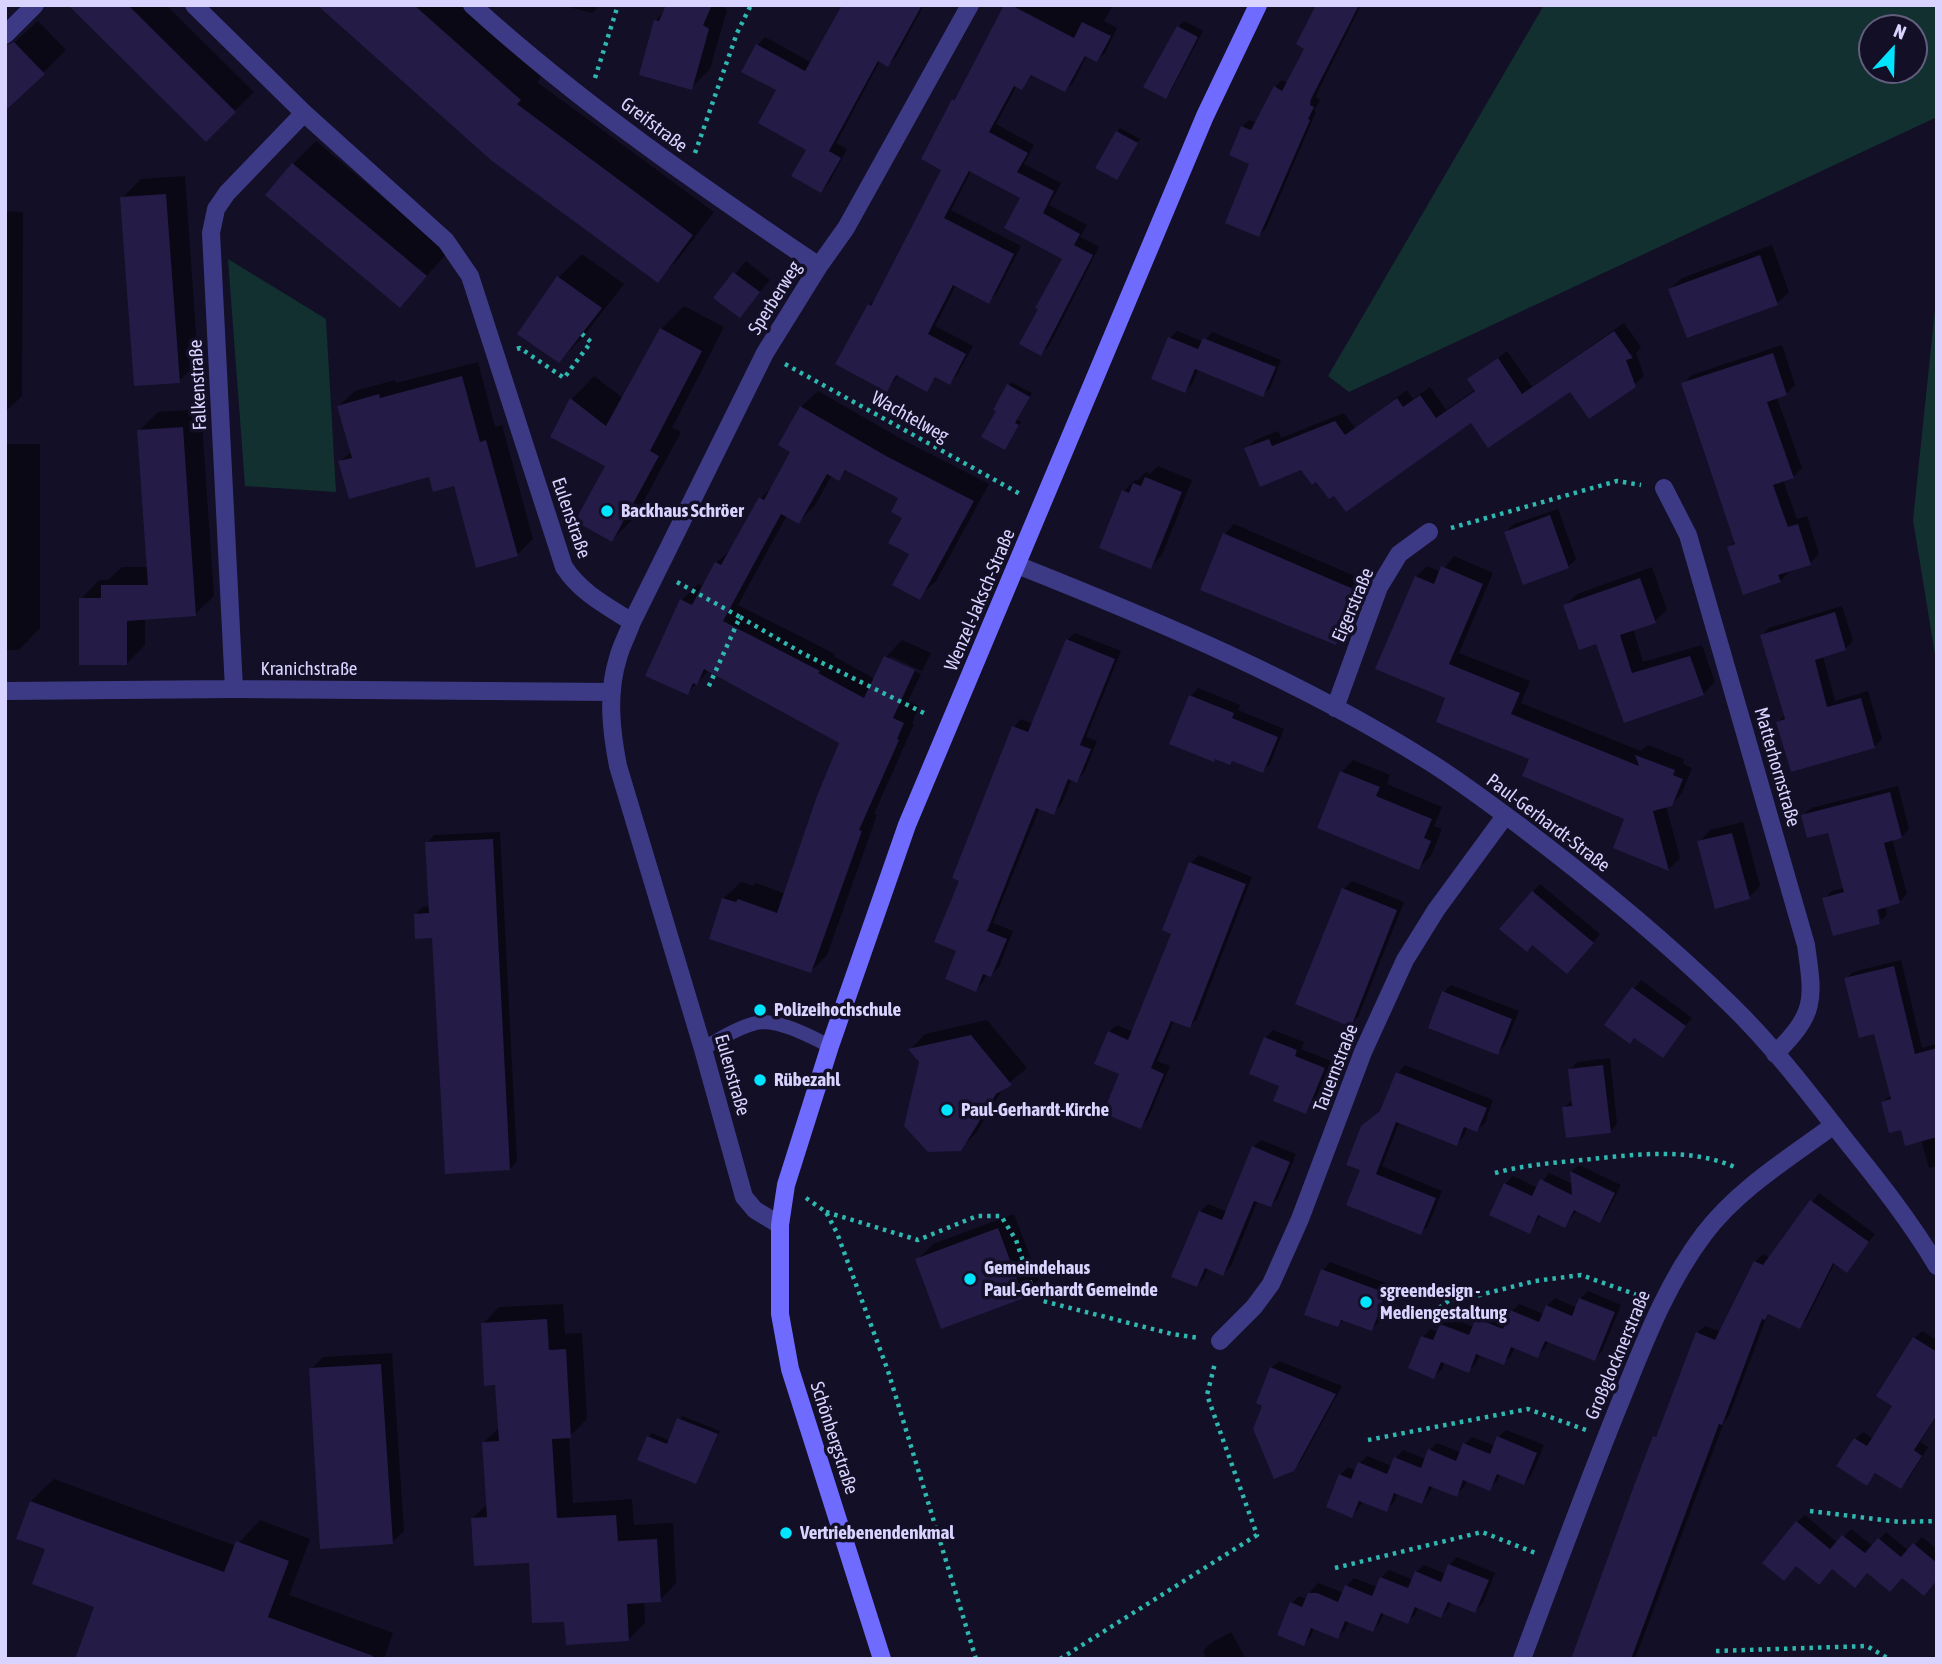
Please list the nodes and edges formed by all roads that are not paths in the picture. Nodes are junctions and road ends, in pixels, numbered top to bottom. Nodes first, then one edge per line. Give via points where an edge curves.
1 (35, 5) edge
2 (194, 5) edge
3 (472, 5) edge
4 (970, 5) edge
5 (1258, 5) edge
6 (5, 35) edge
7 (304, 113) junction
8 (819, 266) junction
9 (1664, 488) dead end
10 (1429, 532) dead end
11 (1017, 565) junction
12 (632, 622) junction
13 (234, 689) junction
14 (5, 691) edge
15 (612, 692) junction
16 (1335, 708) junction
17 (1505, 816) junction
18 (830, 1046) junction
19 (703, 1049) junction
20 (1775, 1054) junction
21 (1834, 1125) junction
22 (780, 1225) junction
23 (1937, 1266) edge
24 (1220, 1341) road end
25 (882, 1659) edge
26 (1522, 1659) edge

1 - 6 street
2 - 7 street, Eulenstraße
3 - 8 street, Greifstraße via 587,102 687,177
4 - 8 street, Sperberweg via 846,228
5 - 11 street, Wenzel-Jaksch-Straße via 1205,116
7 - 12 street, Eulenstraße via 446,241 470,276 564,567 584,591
7 - 13 street, Falkenstraße via 227,193 216,209 211,233
8 - 12 street, Sperberweg via 765,353
9 - 20 street, Matterhornstraße via 1688,535 1806,945 1811,996 1807,1015
10 - 16 street, Eigerstraße via 1399,554 1379,587
11 - 16 street, Paul-Gerhardt-Straße via 1204,643
11 - 18 street, Wenzel-Jaksch-Straße via 886,882
12 - 15 street, Eulenstraße via 617,658
13 - 14 street, Kranichstraße
13 - 15 street, Kranichstraße
15 - 19 street, Eulenstraße via 611,727 618,766
16 - 17 street, Paul-Gerhardt-Straße via 1429,761
17 - 20 street, Paul-Gerhardt-Straße via 1645,925 1734,1007
17 - 24 street, Tauernstraße via 1405,961 1363,1052 1271,1284
18 - 19 lane via 796,1030 762,1022 725,1035
18 - 22 street, Wenzel-Jaksch-Straße via 786,1185
19 - 22 street, Eulenstraße via 744,1197 755,1210
20 - 21 street, Paul-Gerhardt-Straße
21 - 23 street, Paul-Gerhardt-Straße via 1911,1223
21 - 26 street, Großglocknerstraße via 1729,1206 1679,1269 1660,1304 1606,1438
22 - 25 street, Schönbergstraße via 780,1314 790,1369

